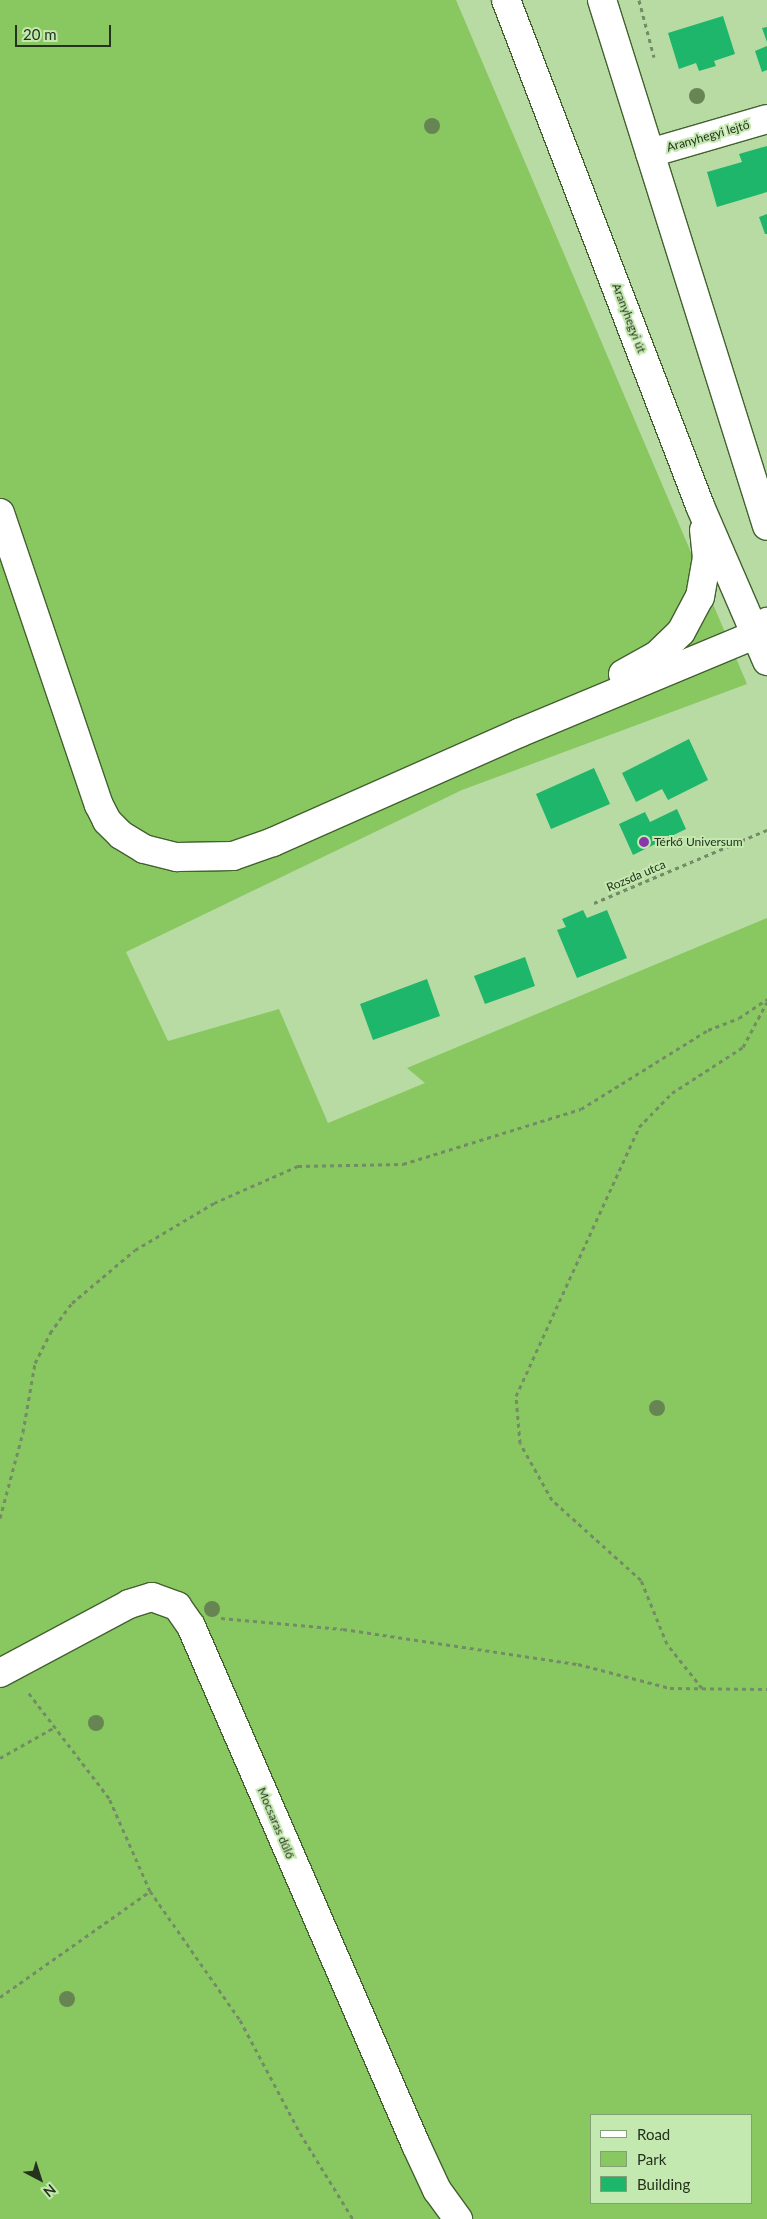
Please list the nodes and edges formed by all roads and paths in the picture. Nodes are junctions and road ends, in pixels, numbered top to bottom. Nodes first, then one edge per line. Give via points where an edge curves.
1 (506, 0) edge
2 (602, 0) edge
3 (767, 119) edge
4 (650, 153) junction
5 (700, 506) junction
6 (0, 513) edge
7 (767, 526) edge
8 (761, 628) edge
9 (767, 661) edge
10 (519, 733) junction
11 (767, 830) edge
12 (594, 903) dead end
13 (767, 1001) edge
14 (0, 1518) edge
15 (191, 1626) junction
16 (6, 1670) edge
17 (702, 1688) junction
18 (767, 1689) edge
19 (53, 1728) junction
20 (0, 1758) edge
21 (150, 1891) junction
22 (0, 1997) edge
23 (353, 2219) edge
24 (458, 2219) edge

1 - 5 street, Aranyhegyi út
2 - 4 street
3 - 4 street, Aranyhegyi lejtő
4 - 7 street
5 - 8 street, Aranyhegyi út
5 - 10 street via 708,558 700,597 681,632 657,655
6 - 10 street via 99,805 107,821 121,835 144,849 177,857 233,856 272,842
8 - 9 street, Aranyhegyi út
8 - 10 street
11 - 12 path, Rozsda utca
13 - 14 path via 739,1018 708,1030 581,1109 403,1164 298,1166 214,1203 135,1250 72,1303 50,1333 35,1363 23,1432
13 - 17 path via 743,1047 672,1094 639,1128 516,1396 520,1443 552,1500 641,1580 667,1644
15 - 16 street, Mocsaras dűlő via 177,1606 152,1597 129,1604
15 - 17 path via 210,1617 343,1629 578,1664 670,1688
15 - 24 street, Mocsaras dűlő via 416,2145 437,2190
16 - 19 path
17 - 18 path
19 - 20 path
19 - 21 path via 109,1798
21 - 22 path
21 - 23 path via 240,2020 300,2133

